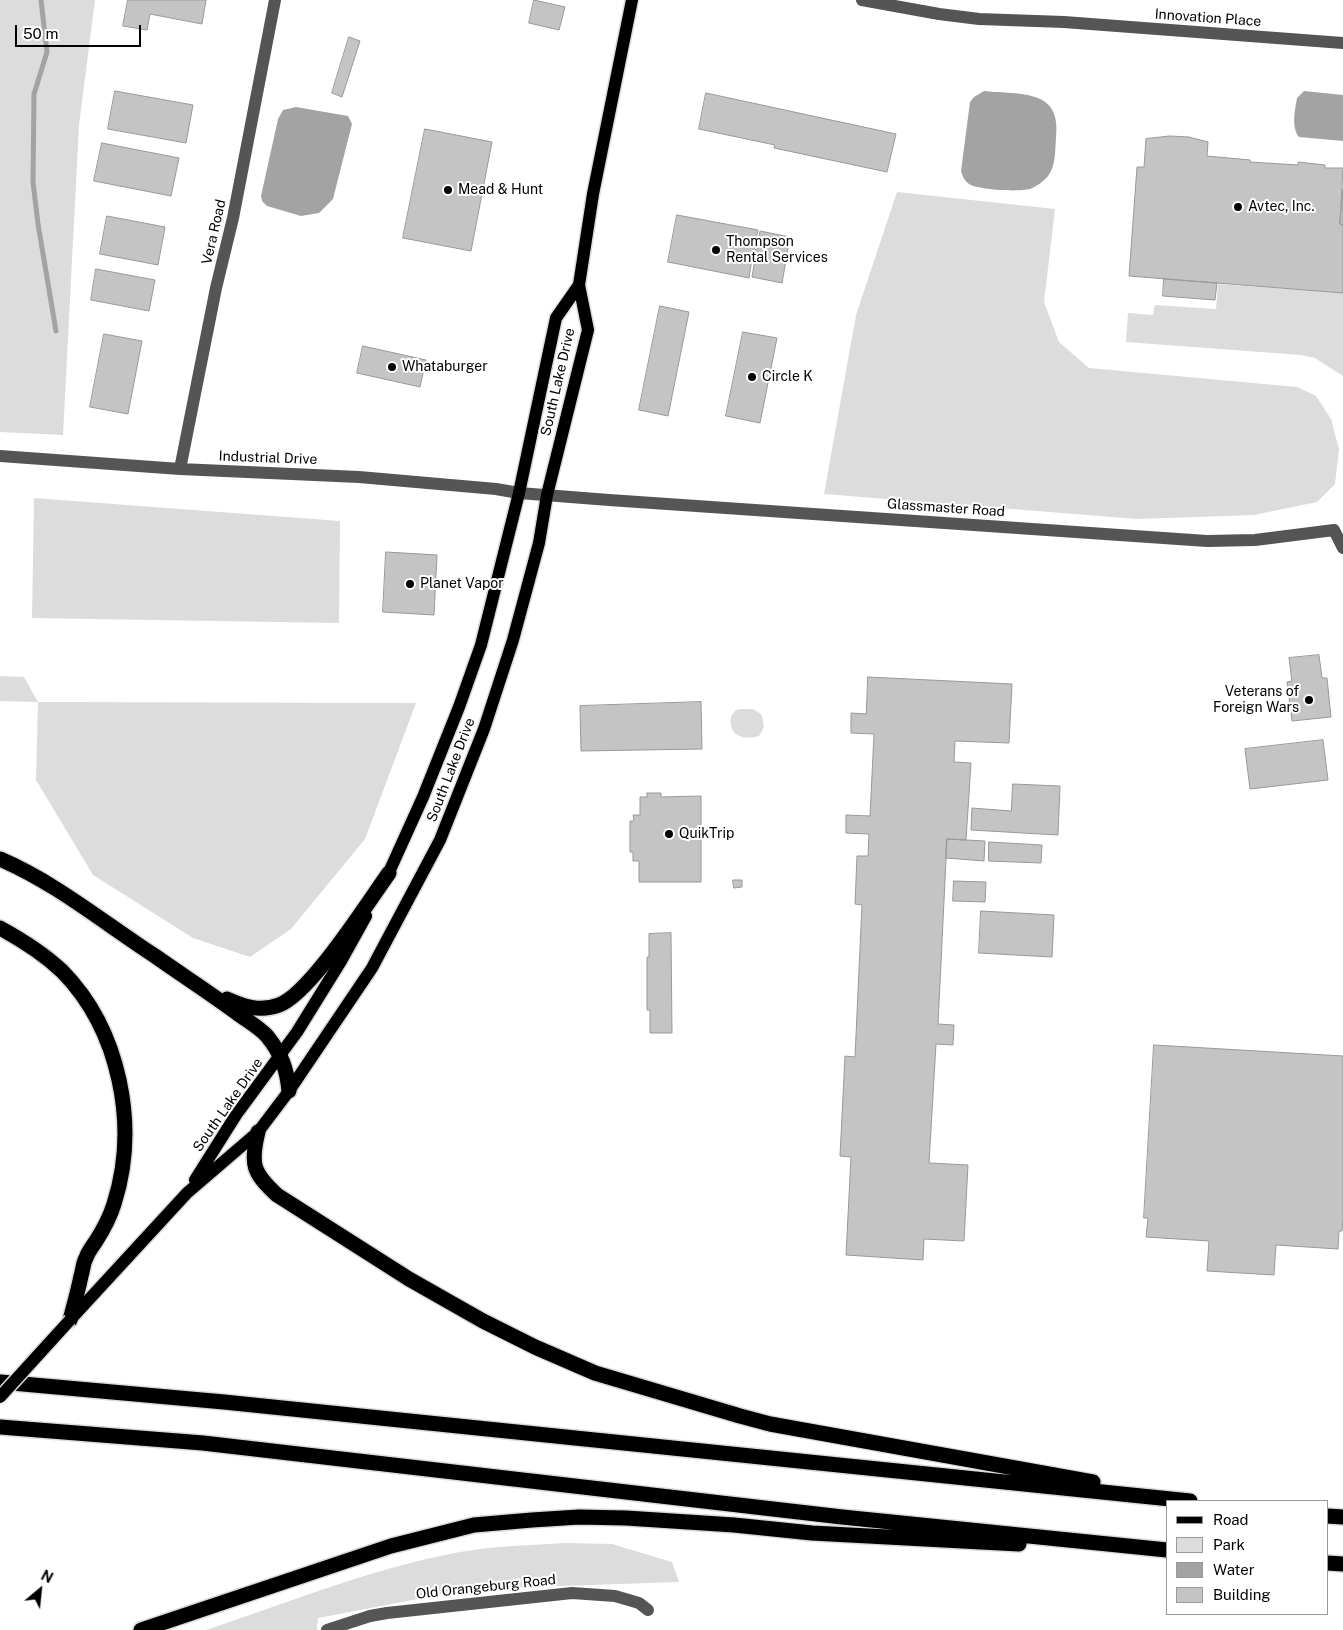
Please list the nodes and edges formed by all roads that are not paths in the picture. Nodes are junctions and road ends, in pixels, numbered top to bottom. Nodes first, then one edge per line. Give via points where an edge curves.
1 (275, 0) edge
2 (632, 0) edge
3 (862, 0) edge
4 (1343, 43) edge
5 (579, 286) junction
6 (0, 456) edge
7 (180, 469) junction
8 (519, 493) junction
9 (541, 494) junction
10 (1338, 528) edge
11 (1343, 548) edge
12 (0, 859) edge
13 (389, 873) junction
14 (0, 928) edge
15 (210, 992) junction
16 (281, 1056) junction
17 (289, 1091) junction
18 (258, 1132) junction
19 (187, 1193) junction
20 (70, 1320) junction
21 (0, 1374) edge
22 (0, 1382) edge
23 (90, 1390) junction
24 (0, 1397) edge
25 (0, 1428) edge
26 (1180, 1500) edge
27 (1190, 1500) edge
28 (1328, 1516) edge
29 (1343, 1517) edge
30 (1166, 1551) edge
31 (1166, 1551) edge
32 (1328, 1563) edge
33 (1343, 1564) edge
34 (648, 1610) dead end
35 (141, 1630) edge
36 (327, 1630) edge

1 - 7 street, Vera Road
2 - 5 main road, South Lake Drive via 593,194
3 - 4 street, Innovation Place via 979,19 1064,22
5 - 8 main road, South Lake Drive via 556,318
5 - 9 main road, South Lake Drive via 588,330
6 - 7 street, Industrial Drive
7 - 8 street, Industrial Drive via 359,477
8 - 9 street, Industrial Drive
8 - 13 main road, South Lake Drive via 481,645 423,797
9 - 10 street, Glassmaster Road via 1207,541 1255,540
9 - 17 main road, South Lake Drive via 539,543 513,640 484,729 440,840 372,968
10 - 11 street, Glassmaster Road
12 - 15 highway via 43,880
13 - 15 highway via 327,958 293,997 281,1004 258,1009
13 - 16 main road, South Lake Drive via 342,961
14 - 20 highway via 38,951 62,971 82,996 106,1038 121,1092 125,1115 121,1176 114,1204 86,1258
15 - 16 highway via 265,1034
16 - 17 highway via 288,1075
16 - 19 main road, South Lake Drive via 236,1115
17 - 18 main road, South Lake Drive
18 - 19 main road, South Lake Drive
18 - 27 highway via 254,1156 257,1174 277,1195 482,1321 595,1372 770,1424
19 - 20 main road, South Lake Drive
20 - 24 main road, South Lake Drive, bridge
21 - 23 highway
22 - 23 highway
23 - 26 highway
25 - 30 highway via 203,1443
28 - 29 highway
31 - 35 highway via 812,1533 734,1524 626,1518 532,1520 474,1525 391,1546
32 - 33 highway
34 - 36 street, Old Orangeburg Road via 634,1601 615,1596 572,1593 378,1614

